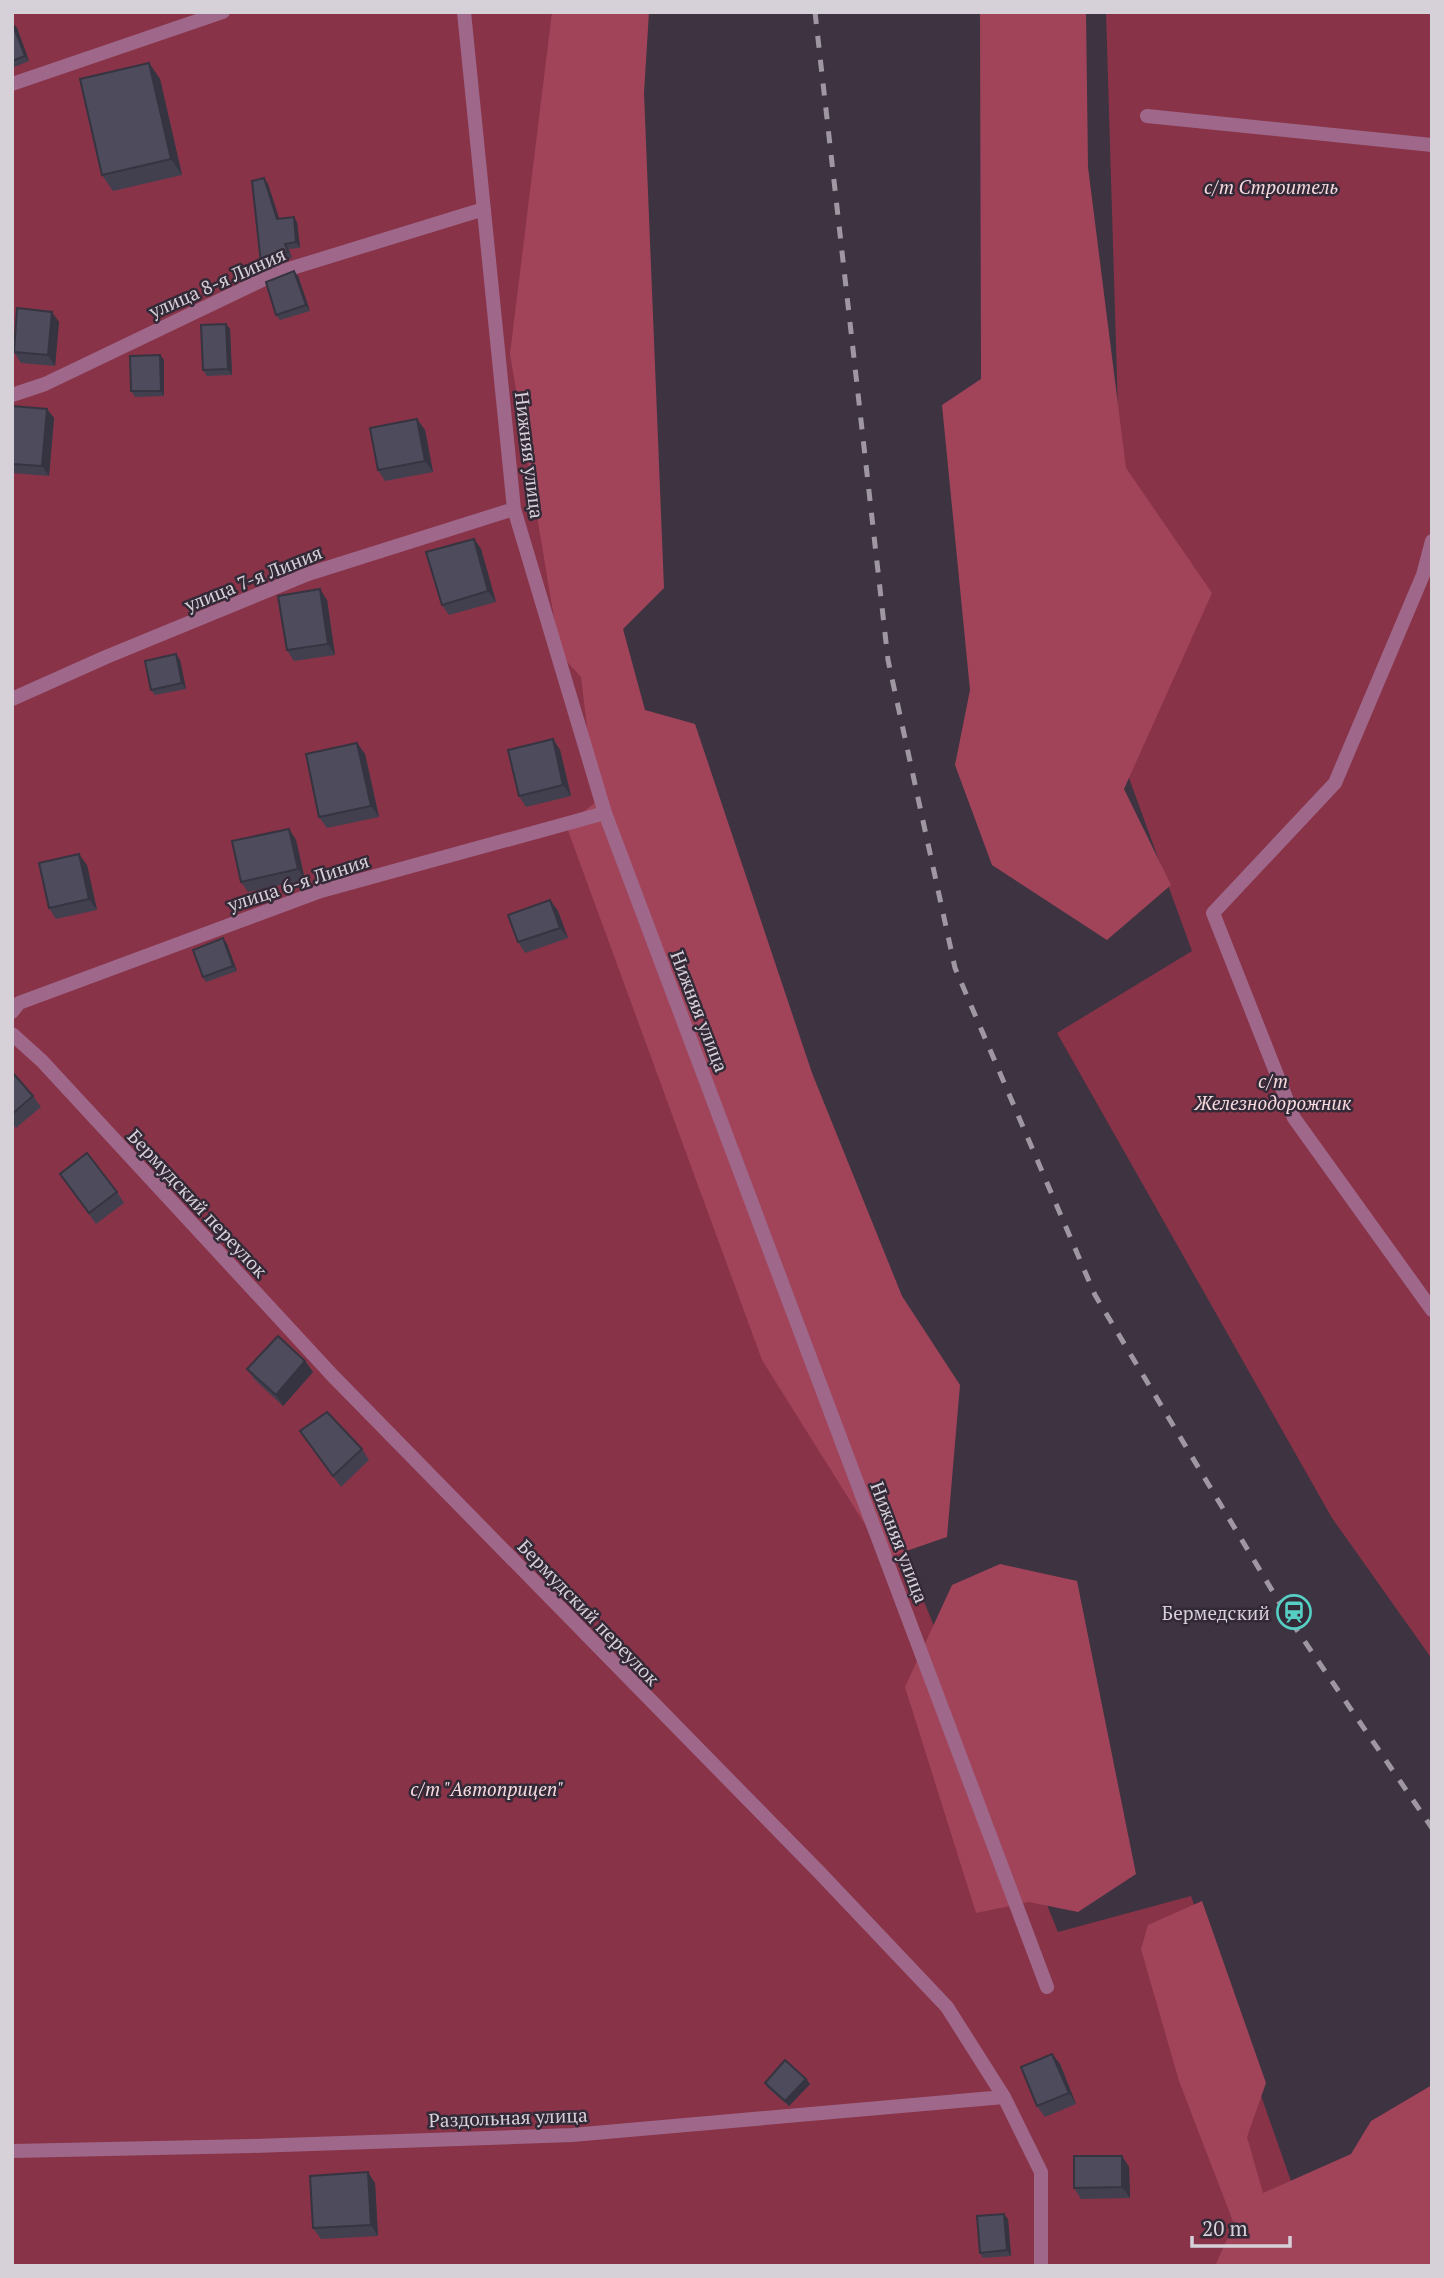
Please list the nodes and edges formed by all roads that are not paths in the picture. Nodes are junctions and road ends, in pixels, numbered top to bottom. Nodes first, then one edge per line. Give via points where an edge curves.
1 (223, 12) edge
2 (464, 12) edge
3 (12, 84) edge
4 (1147, 116) dead end
5 (1432, 145) edge
6 (484, 209) junction
7 (12, 396) edge
8 (514, 509) junction
9 (1432, 541) edge
10 (12, 699) edge
11 (605, 813) junction
12 (12, 1012) edge
13 (12, 1034) edge
14 (1432, 1310) edge
15 (1047, 1987) dead end
16 (1004, 2097) junction
17 (12, 2151) edge
18 (1041, 2266) edge

1 - 3 street
2 - 6 street, Нижняя улица
4 - 5 street
6 - 7 street, улица 8-я Линия via 279,272
6 - 8 street, Нижняя улица
8 - 10 street, улица 7-я Линия via 308,574
8 - 11 street, Нижняя улица
9 - 14 street via 1423,575 1335,783 1213,913 1294,1118
11 - 12 street, улица 6-я Линия via 321,891 19,1003
11 - 15 street, Нижняя улица
13 - 16 street, Бермудский переулок via 332,1376 947,2007
16 - 17 street, Раздольная улица via 572,2135
16 - 18 street, Бермудский переулок via 1041,2172

